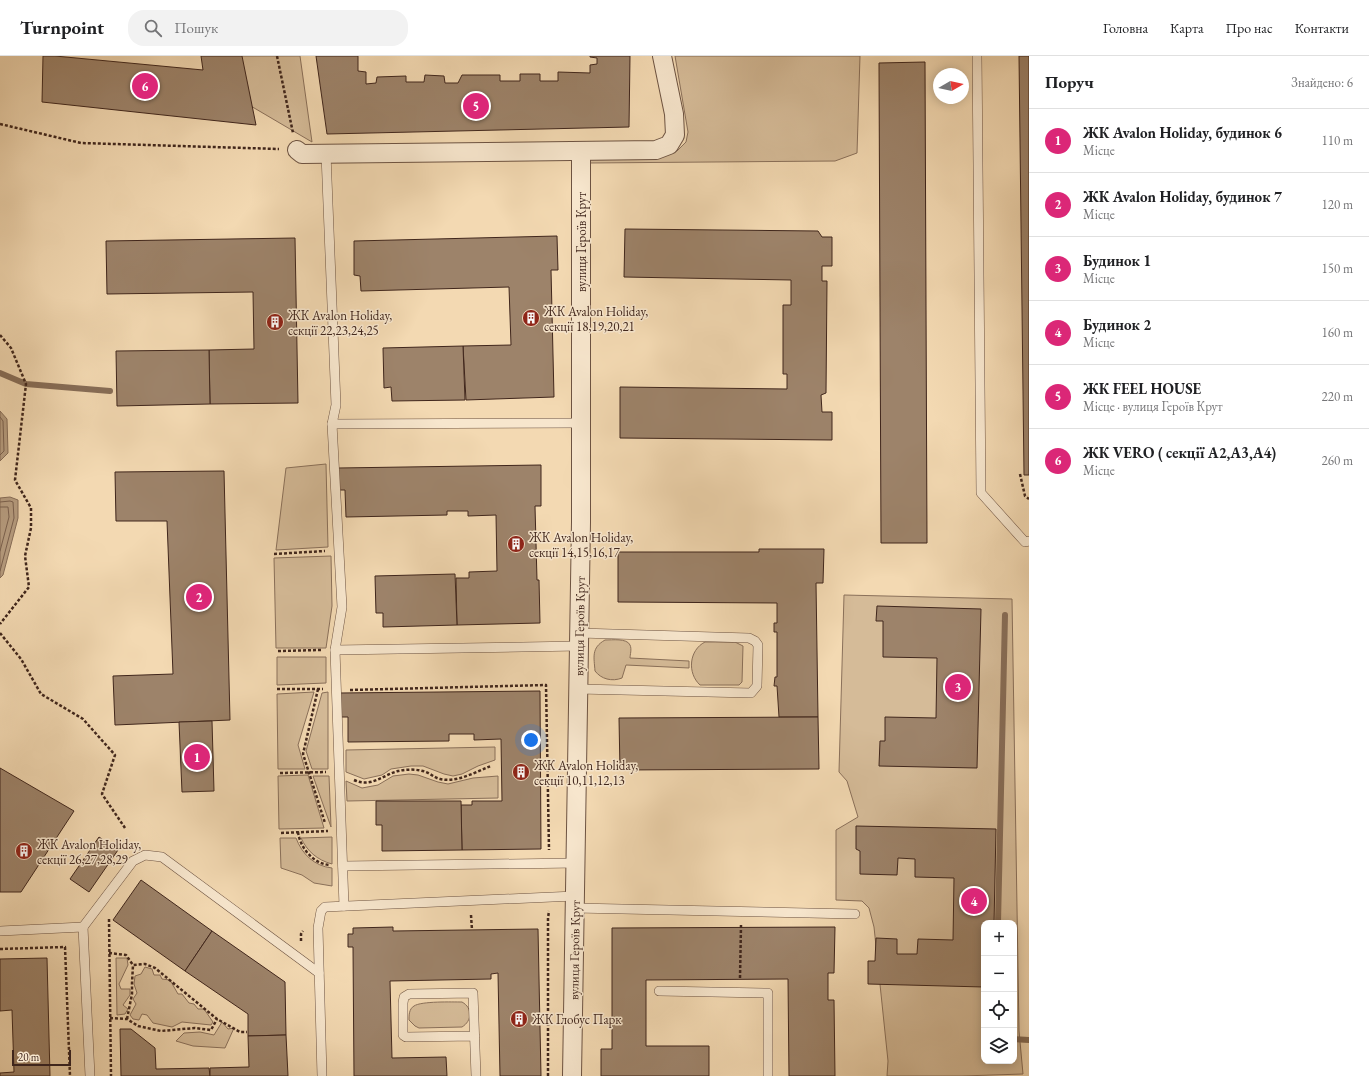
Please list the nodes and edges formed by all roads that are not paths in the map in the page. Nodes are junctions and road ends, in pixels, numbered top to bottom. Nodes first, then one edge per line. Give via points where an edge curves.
1 (662, 56) edge
2 (977, 56) edge
3 (296, 150) road end
4 (582, 152) junction
5 (326, 154) junction
6 (332, 424) junction
7 (581, 424) junction
8 (1029, 541) edge
9 (579, 640) junction
10 (335, 650) junction
11 (578, 690) junction
12 (576, 863) junction
13 (343, 866) junction
14 (575, 902) junction
15 (344, 906) junction
16 (856, 914) dead end
17 (83, 927) junction
18 (0, 931) edge
19 (319, 973) junction
20 (659, 991) dead end
21 (475, 1036) junction
22 (90, 1076) edge
23 (322, 1076) edge
24 (476, 1076) edge
25 (572, 1076) edge
26 (768, 1076) edge

1 - 4 street via 674,114 675,135 669,145 656,150
2 - 8 lane via 981,493 1024,542
3 - 5 street via 302,154
4 - 5 street
4 - 7 street, вулиця Героїв Крут
5 - 6 lane via 336,405
6 - 7 lane
6 - 10 lane via 342,607
7 - 9 street, вулиця Героїв Крут
9 - 10 lane
9 - 11 street, вулиця Героїв Крут
9 - 11 lane via 749,638 758,645 757,686 751,693
10 - 13 lane
11 - 12 street, вулиця Героїв Крут
12 - 13 lane
12 - 14 street, вулиця Героїв Крут
13 - 15 lane
14 - 15 lane
14 - 16 lane via 741,912
14 - 25 street, вулиця Героїв Крут
15 - 19 lane via 325,907 321,911 318,928
17 - 18 lane
17 - 19 lane via 133,861 145,855 162,856
17 - 22 lane
19 - 23 lane
20 - 26 lane via 768,993
21 - 21 lane via 473,993 409,994 404,997 403,1035 406,1037
21 - 24 lane

